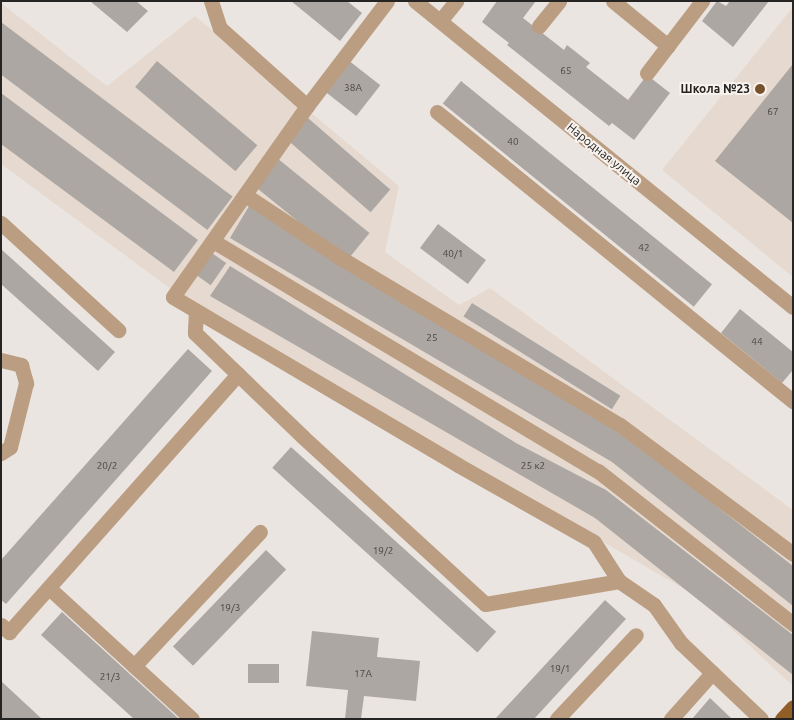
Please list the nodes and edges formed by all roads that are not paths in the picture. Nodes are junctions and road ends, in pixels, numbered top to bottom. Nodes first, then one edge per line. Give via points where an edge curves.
1 (211, 1) edge
2 (387, 1) edge
3 (415, 1) edge
4 (456, 1) edge
5 (559, 1) edge
6 (613, 1) edge
7 (702, 1) edge
8 (440, 21) junction
9 (539, 26) dead end
10 (668, 46) junction
11 (646, 73) dead end
12 (307, 106) junction
13 (437, 112) dead end
14 (245, 195) junction
15 (1, 223) edge
16 (213, 242) junction
17 (793, 307) edge
18 (196, 311) junction
19 (118, 330) dead end
20 (1, 360) edge
21 (238, 374) junction
22 (792, 405) edge
23 (1, 453) edge
24 (260, 532) dead end
25 (793, 554) edge
26 (619, 581) junction
27 (49, 588) junction
28 (793, 624) edge
29 (1, 625) edge
30 (636, 635) dead end
31 (134, 666) junction
32 (712, 673) junction
33 (793, 707) edge
34 (192, 719) edge
35 (558, 719) edge
36 (671, 719) edge
37 (761, 719) edge
38 (782, 719) edge

1 - 12 street via 220,28
2 - 12 street
3 - 8 street, Народная улица
4 - 8 street
5 - 9 street
6 - 10 street
7 - 10 street
8 - 17 street, Народная улица
10 - 11 street
12 - 14 street
13 - 22 street
14 - 16 street
14 - 25 street via 339,257 620,425
15 - 19 street
16 - 18 street via 173,297
16 - 28 street via 598,471
18 - 21 street via 195,333
18 - 26 street via 594,542
20 - 23 street via 21,365 26,383 10,447
21 - 26 street via 485,604
21 - 27 street
24 - 31 street
26 - 32 street via 654,605 681,643
27 - 29 street via 9,632
27 - 31 street
30 - 35 street
31 - 34 street
32 - 36 street
32 - 37 street
33 - 38 main road

